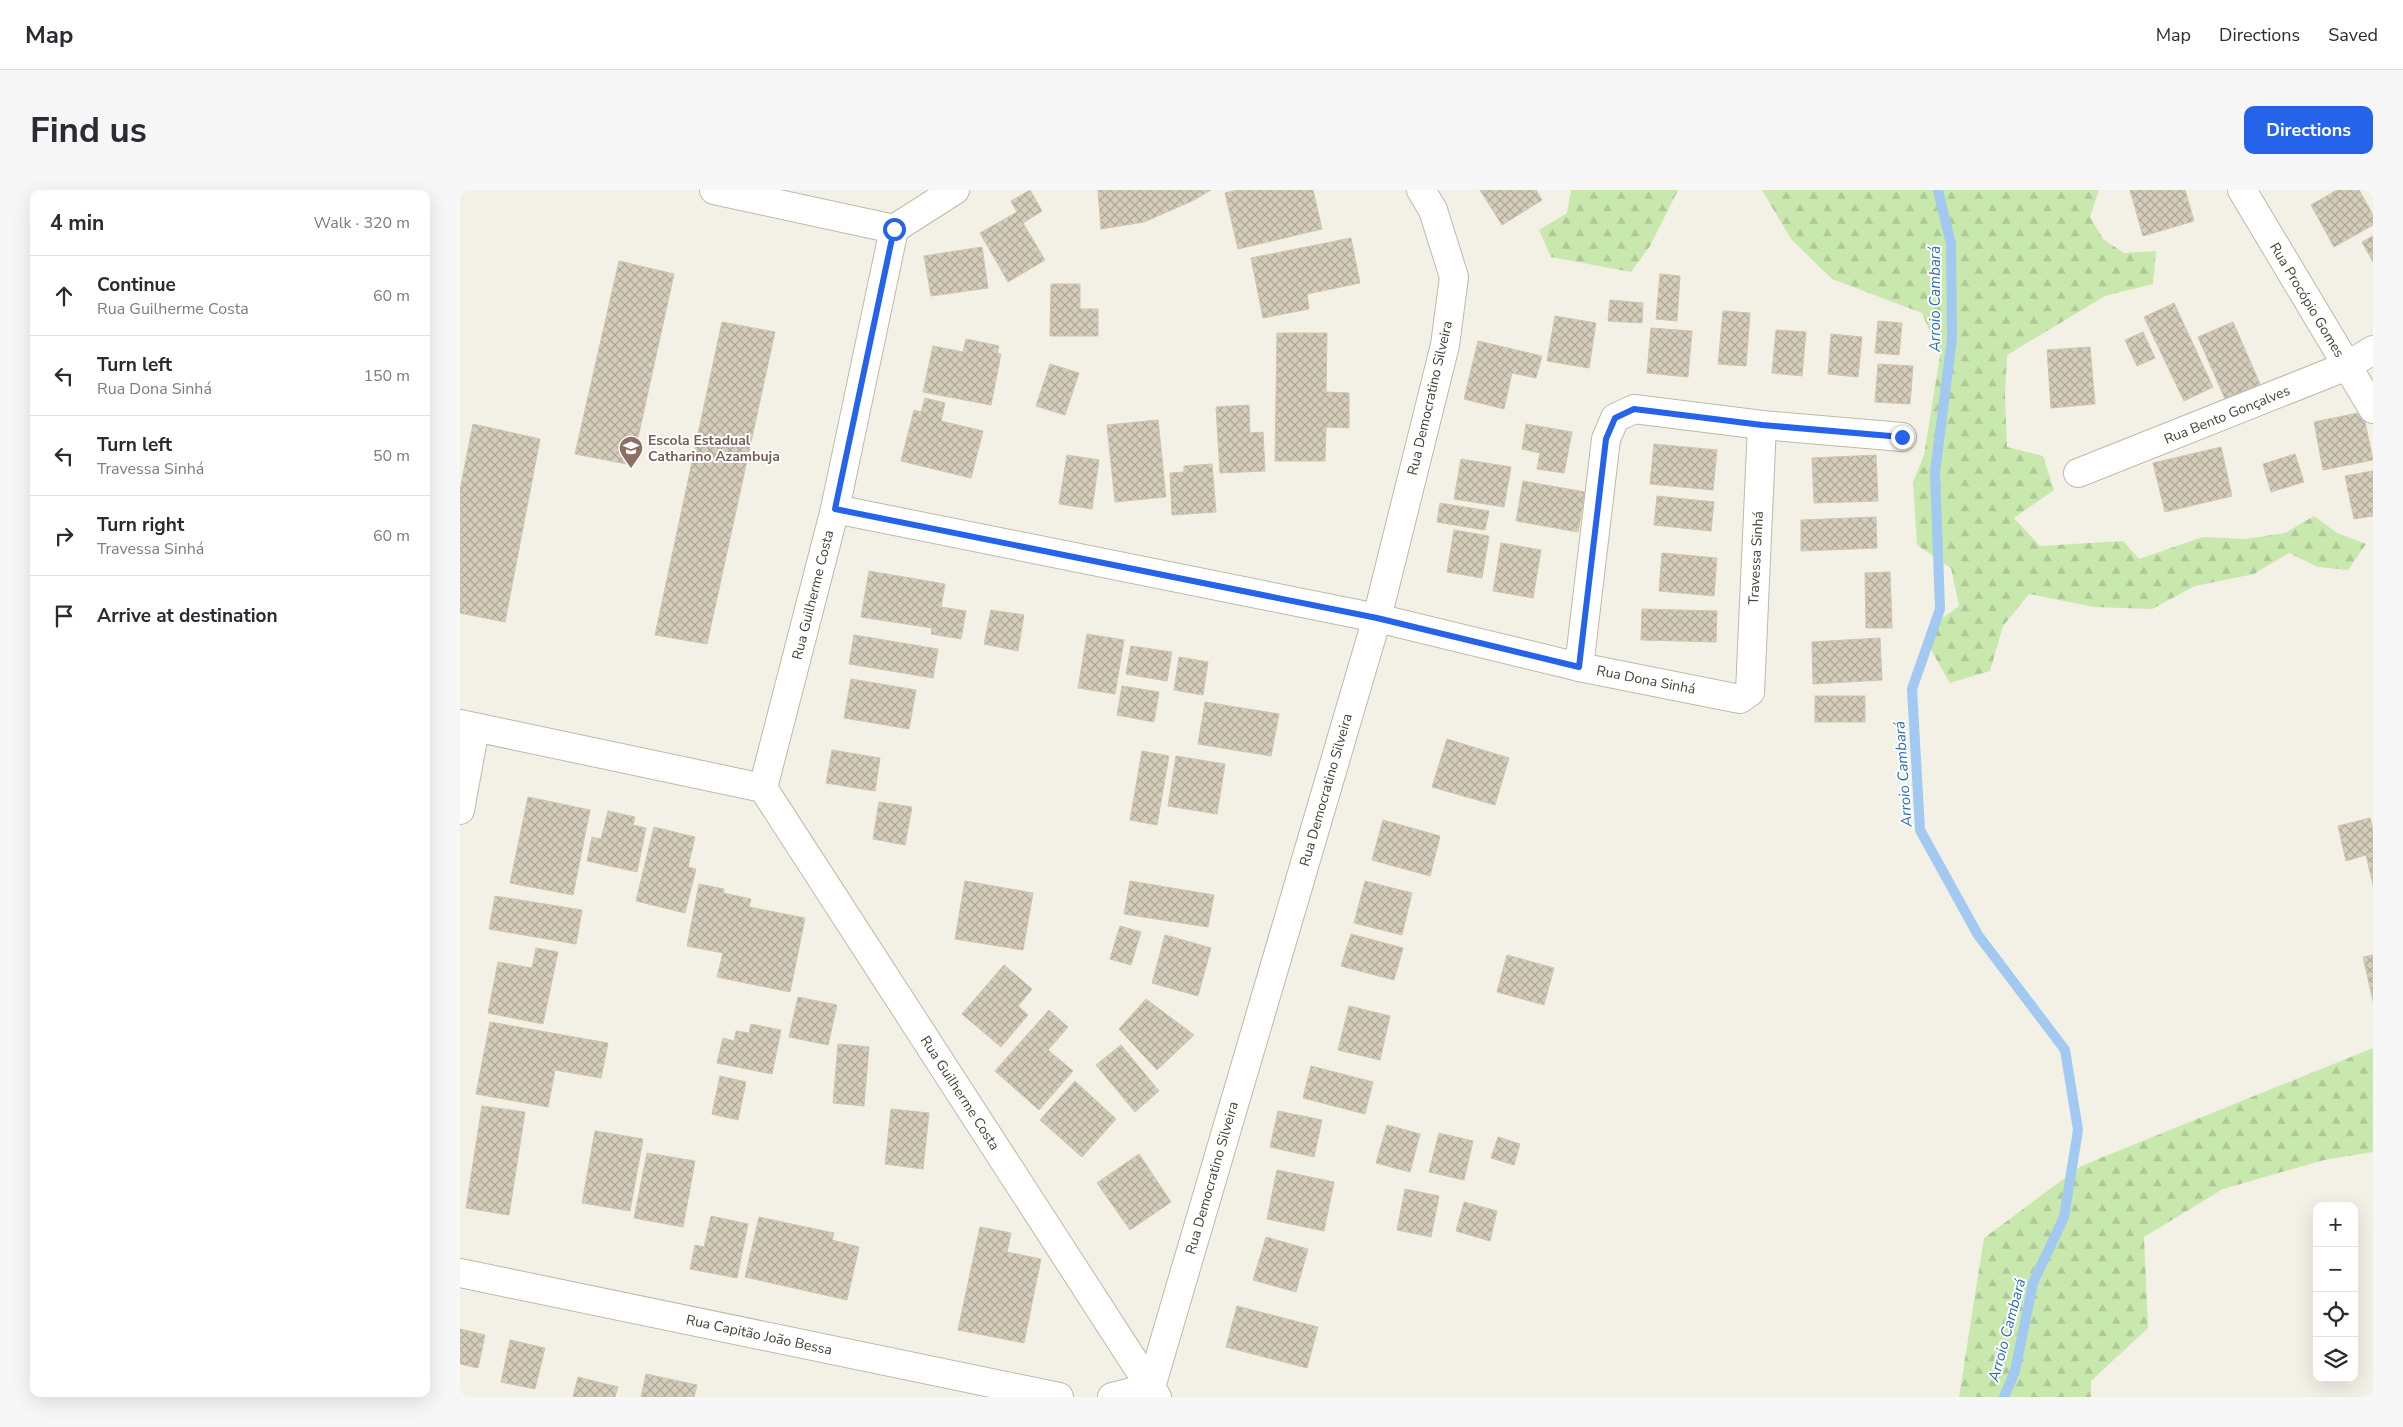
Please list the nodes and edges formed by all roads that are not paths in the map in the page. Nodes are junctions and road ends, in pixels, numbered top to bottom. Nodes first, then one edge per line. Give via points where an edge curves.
1 (714, 190) edge
2 (954, 190) edge
3 (1421, 190) edge
4 (2242, 190) edge
5 (894, 229) junction
6 (2373, 350) edge
7 (2347, 366) junction
8 (2373, 409) edge
9 (1762, 425) junction
10 (1902, 437) dead end
11 (2078, 473) dead end
12 (835, 509) junction
13 (1377, 618) junction
14 (1579, 667) junction
15 (1750, 692) joint
16 (468, 726) edge
17 (763, 788) junction
18 (460, 810) edge
19 (460, 1273) edge
20 (1154, 1392) edge
21 (1059, 1397) edge
22 (1112, 1397) edge

1 - 5 street
2 - 5 street
3 - 13 street, Rua Democratino Silveira via 1433,210 1454,277 1445,345
4 - 7 street, Rua Procópio Gomes
5 - 12 street, Rua Guilherme Costa
6 - 7 street, Rua Bento Gonçalves
7 - 8 street, Rua Procópio Gomes
7 - 11 street, Rua Bento Gonçalves
9 - 10 street
9 - 14 street via 1634,409 1615,418 1606,439
9 - 15 street, Travessa Sinhá
12 - 13 street, Rua Dona Sinhá
12 - 17 street, Rua Guilherme Costa
13 - 14 street, Rua Dona Sinhá
13 - 20 street, Rua Democratino Silveira
14 - 15 street, Rua Dona Sinhá via 1740,699
16 - 17 street
16 - 18 street
17 - 20 street, Rua Guilherme Costa
19 - 21 street, Rua Capitão João Bessa
20 - 22 street

